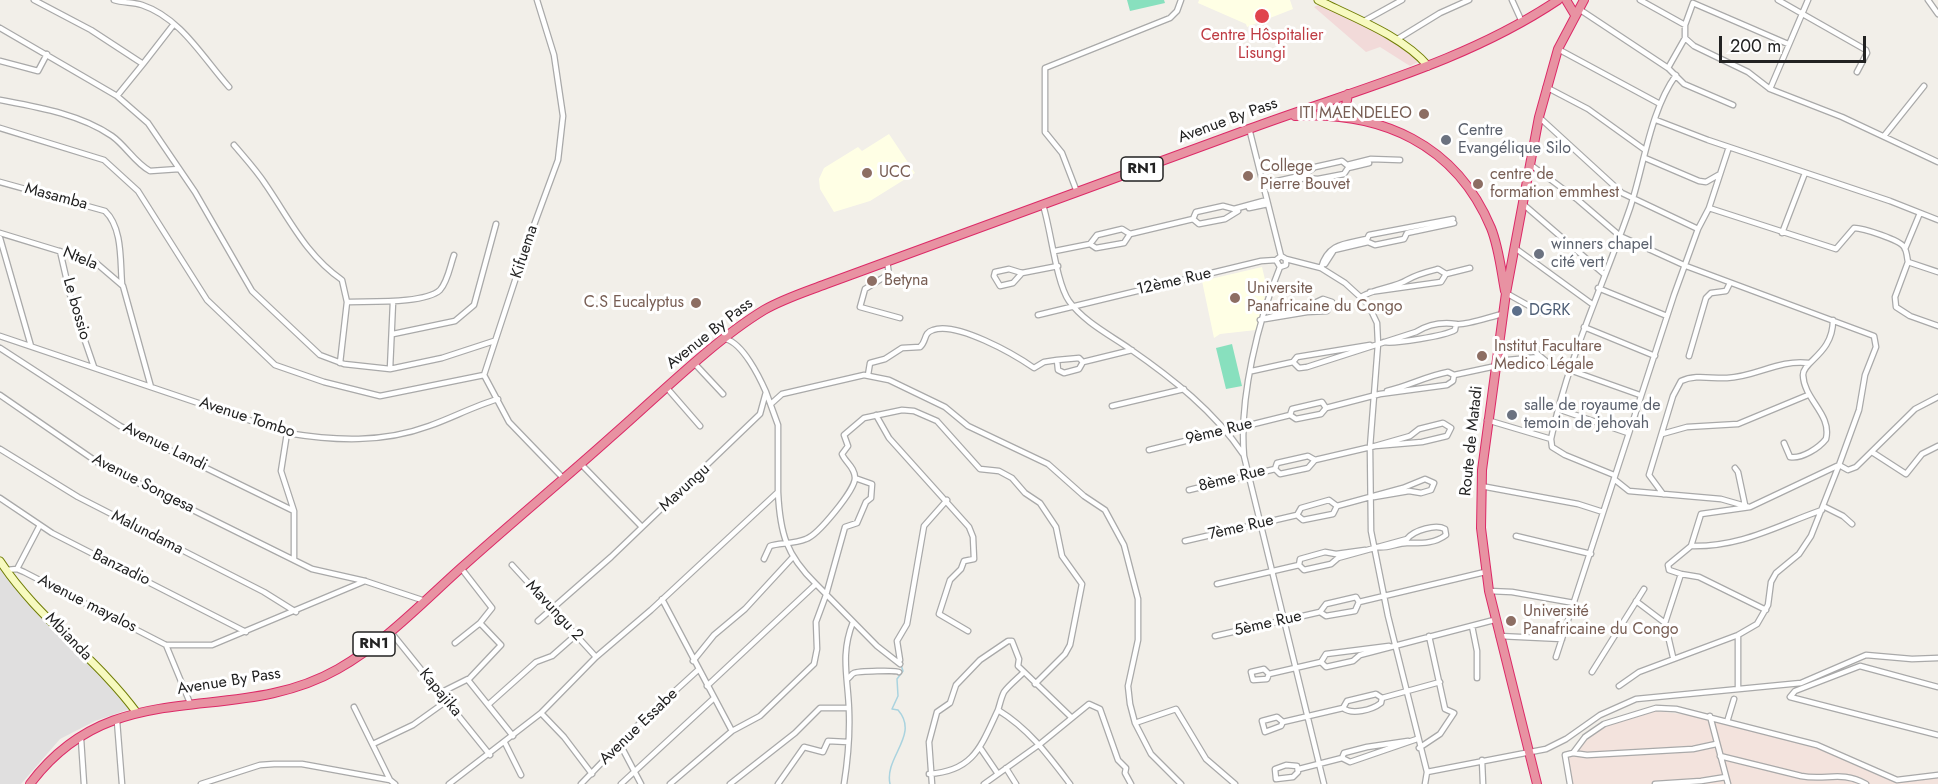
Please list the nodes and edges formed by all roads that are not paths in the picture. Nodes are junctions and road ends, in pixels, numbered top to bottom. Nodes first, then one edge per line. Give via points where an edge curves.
1 (34, 0) edge
2 (114, 0) edge
3 (537, 0) edge
4 (1181, 0) edge
5 (1320, 0) edge
6 (1402, 0) edge
7 (1469, 0) edge
8 (1512, 0) edge
9 (1558, 0) edge
10 (1566, 0) edge
11 (1584, 0) edge
12 (1640, 0) edge
13 (1778, 0) edge
14 (1808, 0) edge
15 (1928, 0) edge
16 (1694, 1) edge
17 (1577, 12) junction
18 (1803, 13) junction
19 (1938, 14) edge
20 (1362, 23) junction
21 (174, 24) junction
22 (1523, 24) junction
23 (1685, 25) junction
24 (0, 28) edge
25 (1685, 38) junction
26 (1396, 40) junction
27 (1788, 44) junction
28 (1558, 49) junction
29 (47, 54) junction
30 (0, 61) edge
31 (143, 64) junction
32 (1428, 66) junction
33 (1668, 68) junction
34 (1857, 72) dead end
35 (1676, 75) junction
36 (1924, 86) dead end
37 (229, 87) dead end
38 (1546, 87) junction
39 (1770, 89) junction
40 (1348, 94) junction
41 (117, 96) junction
42 (0, 100) edge
43 (1660, 104) junction
44 (1733, 105) dead end
45 (1285, 116) junction
46 (1352, 117) junction
47 (1539, 117) junction
48 (1656, 120) junction
49 (0, 128) edge
50 (1249, 128) junction
51 (1884, 136) junction
52 (234, 145) dead end
53 (1729, 147) junction
54 (1645, 150) junction
55 (1645, 158) junction
56 (1400, 160) dead end
57 (1938, 162) edge
58 (1369, 163) dead end
59 (1530, 164) junction
60 (1348, 166) junction
61 (179, 169) junction
62 (1805, 173) junction
63 (1720, 174) junction
64 (1308, 175) junction
65 (0, 182) edge
66 (1264, 185) junction
67 (1077, 192) junction
68 (1632, 200) junction
69 (1268, 202) junction
70 (1523, 204) junction
71 (1043, 205) junction
72 (1709, 208) junction
73 (1234, 210) junction
74 (1920, 213) junction
75 (1193, 219) junction
76 (1938, 220) edge
77 (1454, 221) dead end
78 (496, 224) dead end
79 (1698, 229) junction
80 (1407, 232) junction
81 (0, 233) edge
82 (1782, 233) junction
83 (1130, 234) junction
84 (1620, 236) junction
85 (0, 238) edge
86 (1367, 240) junction
87 (1090, 244) junction
88 (1515, 248) junction
89 (1905, 249) junction
90 (60, 251) junction
91 (1055, 251) junction
92 (453, 255) dead end
93 (1278, 258) junction
94 (1286, 259) junction
95 (887, 261) junction
96 (1908, 262) junction
97 (1058, 266) junction
98 (1686, 266) junction
99 (1280, 267) junction
100 (1470, 268) dead end
101 (1323, 269) junction
102 (1938, 272) edge
103 (1022, 273) junction
104 (1446, 274) junction
105 (1604, 274) junction
106 (1407, 283) junction
107 (1730, 283) junction
108 (123, 286) junction
109 (1598, 288) junction
110 (1506, 293) junction
111 (1361, 297) junction
112 (347, 302) junction
113 (393, 302) junction
114 (1593, 304) junction
115 (1073, 306) junction
116 (1306, 310) junction
117 (1540, 312) dead end
118 (1504, 314) junction
119 (1038, 315) dead end
120 (1667, 316) junction
121 (900, 318) dead end
122 (1263, 320) junction
123 (1833, 321) junction
124 (1456, 324) junction
125 (1938, 326) edge
126 (1584, 327) junction
127 (393, 334) junction
128 (1417, 335) junction
129 (0, 336) edge
130 (726, 339) junction
131 (494, 341) junction
132 (1378, 344) junction
133 (31, 346) junction
134 (0, 348) edge
135 (1132, 350) junction
136 (1535, 352) dead end
137 (1334, 354) junction
138 (1655, 356) junction
139 (1689, 356) dead end
140 (1539, 357) junction
141 (1057, 360) junction
142 (1083, 362) junction
143 (1293, 362) junction
144 (340, 363) junction
145 (1497, 363) junction
146 (1809, 363) junction
147 (695, 364) junction
148 (94, 367) junction
149 (1570, 368) junction
150 (390, 369) junction
151 (1252, 371) junction
152 (484, 375) junction
153 (868, 375) junction
154 (1454, 375) junction
155 (1414, 386) junction
156 (151, 387) junction
157 (667, 388) junction
158 (1184, 389) junction
159 (766, 392) junction
160 (723, 394) dead end
161 (0, 395) edge
162 (1377, 395) junction
163 (1641, 395) junction
164 (1808, 395) junction
165 (1938, 397) edge
166 (498, 399) junction
167 (772, 403) junction
168 (1112, 406) dead end
169 (1326, 408) junction
170 (1558, 409) junction
171 (876, 415) junction
172 (1290, 415) junction
173 (1487, 420) junction
174 (700, 426) dead end
175 (1242, 427) junction
176 (1224, 431) junction
177 (287, 433) junction
178 (1628, 433) junction
179 (1662, 434) junction
180 (1410, 438) junction
181 (1551, 439) junction
182 (1784, 443) dead end
183 (1373, 446) junction
184 (1938, 446) edge
185 (0, 449) edge
186 (1149, 450) dead end
187 (1872, 452) junction
188 (1244, 456) junction
189 (1315, 460) junction
190 (581, 464) junction
191 (1839, 465) junction
192 (1735, 468) dead end
193 (1275, 469) junction
194 (1250, 474) junction
195 (1614, 477) junction
196 (855, 478) junction
197 (564, 479) junction
198 (1481, 486) junction
199 (1409, 488) junction
200 (1189, 490) dead end
201 (778, 492) junction
202 (1663, 494) junction
203 (0, 498) edge
204 (1372, 498) junction
205 (947, 500) junction
206 (1337, 506) junction
207 (1747, 506) junction
208 (1822, 508) junction
209 (294, 511) junction
210 (1603, 512) junction
211 (1297, 515) junction
212 (1262, 524) junction
213 (1852, 524) dead end
214 (40, 525) junction
215 (642, 527) junction
216 (1516, 536) dead end
217 (1185, 541) dead end
218 (1407, 541) junction
219 (787, 545) junction
220 (1691, 546) junction
221 (1375, 548) junction
222 (1590, 554) junction
223 (1337, 556) junction
224 (792, 558) junction
225 (294, 559) junction
226 (764, 559) dead end
227 (0, 561) edge
228 (1299, 565) junction
229 (512, 566) dead end
230 (461, 568) junction
231 (17, 569) junction
232 (6, 570) junction
233 (1273, 570) junction
234 (1485, 572) junction
235 (1681, 574) junction
236 (365, 581) junction
237 (816, 584) junction
238 (1217, 584) dead end
239 (1644, 589) dead end
240 (1489, 591) junction
241 (826, 595) junction
242 (1384, 596) junction
243 (662, 599) junction
244 (425, 601) junction
245 (1636, 601) junction
246 (1359, 602) junction
247 (1574, 603) junction
248 (553, 609) junction
249 (1766, 610) junction
250 (296, 612) junction
251 (1320, 612) junction
252 (1286, 620) junction
253 (1494, 620) junction
254 (538, 621) dead end
255 (853, 622) junction
256 (480, 623) junction
257 (1665, 623) junction
258 (1472, 626) junction
259 (390, 631) junction
260 (968, 631) dead end
261 (246, 632) junction
262 (577, 634) junction
263 (1738, 635) junction
264 (1215, 636) dead end
265 (1429, 636) junction
266 (1499, 636) junction
267 (1562, 639) junction
268 (455, 643) dead end
269 (166, 645) junction
270 (1392, 645) junction
271 (1359, 653) junction
272 (596, 657) junction
273 (1556, 657) dead end
274 (1673, 657) junction
275 (1938, 658) edge
276 (693, 661) junction
277 (1321, 662) junction
278 (1296, 667) junction
279 (698, 670) junction
280 (899, 672) dead end
281 (1024, 672) junction
282 (1592, 672) dead end
283 (1269, 674) dead end
284 (468, 678) junction
285 (1477, 678) dead end
286 (846, 679) junction
287 (1440, 682) junction
288 (1035, 684) junction
289 (707, 686) junction
290 (1619, 686) dead end
291 (1938, 687) edge
292 (1738, 689) junction
293 (1406, 691) junction
294 (442, 692) junction
295 (1382, 698) junction
296 (713, 699) junction
297 (1734, 699) dead end
298 (448, 700) junction
299 (190, 703) junction
300 (489, 704) junction
301 (354, 707) dead end
302 (849, 708) junction
303 (1343, 708) junction
304 (998, 710) junction
305 (137, 713) junction
306 (541, 713) junction
307 (1307, 716) junction
308 (1710, 716) junction
309 (1071, 717) junction
310 (116, 718) junction
311 (1283, 722) junction
312 (1727, 722) junction
313 (1135, 723) junction
314 (732, 730) junction
315 (1938, 735) edge
316 (81, 736) junction
317 (513, 736) junction
318 (1417, 739) junction
319 (848, 742) junction
320 (505, 743) junction
321 (373, 744) junction
322 (620, 744) junction
323 (1040, 744) junction
324 (1716, 744) junction
325 (1379, 748) junction
326 (1419, 748) junction
327 (981, 749) junction
328 (1528, 751) junction
329 (1574, 753) junction
330 (490, 754) junction
331 (1720, 756) junction
332 (1342, 758) junction
333 (1482, 760) junction
334 (1320, 764) junction
335 (1006, 768) junction
336 (1299, 769) junction
337 (1427, 772) junction
338 (633, 773) junction
339 (592, 774) junction
340 (929, 774) junction
341 (998, 774) junction
342 (521, 775) dead end
343 (1938, 775) edge
344 (1928, 776) junction
345 (1726, 777) junction
346 (390, 780) junction
347 (30, 784) edge
348 (84, 784) edge
349 (122, 784) edge
350 (201, 784) edge
351 (395, 784) edge
352 (449, 784) edge
353 (581, 784) edge
354 (621, 784) edge
355 (641, 784) edge
356 (670, 784) edge
357 (730, 784) edge
358 (778, 784) edge
359 (844, 784) edge
360 (932, 784) edge
361 (984, 784) edge
362 (1016, 784) edge
363 (1070, 784) edge
364 (1131, 784) edge
365 (1181, 784) edge
366 (1235, 784) edge
367 (1324, 784) edge
368 (1425, 784) edge
369 (1483, 784) edge
370 (1537, 784) edge
371 (1570, 784) edge
372 (1654, 784) edge
373 (1728, 784) edge
374 (1866, 784) edge
375 (1930, 784) edge

1 - 31 street
2 - 21 street via 141,5
3 - 131 street, Kifuema via 554,55 563,116 558,160
4 - 67 street via 1170,18 1045,68 1045,132 1062,153
5 - 20 street
6 - 20 street
7 - 26 street
8 - 22 street
9 - 22 highway, Avenue By Pass / RN1
10 - 17 highway
11 - 17 highway, Route de Matadi
12 - 23 street
13 - 18 street
14 - 18 street
15 - 19 street
16 - 23 street
16 - 27 street
17 - 28 highway, Route de Matadi
17 - 33 street
18 - 27 street
18 - 34 street via 1867,52
20 - 26 street
21 - 31 street
21 - 37 street
22 - 32 highway, Avenue By Pass / RN1
23 - 25 street
24 - 29 street
25 - 33 street
25 - 39 street via 1748,72
26 - 32 street
27 - 39 street
28 - 38 highway, Route de Matadi
28 - 43 street
29 - 30 street via 38,71
29 - 41 street
31 - 41 street
32 - 40 highway, Avenue By Pass / RN1
33 - 35 street
35 - 43 street
35 - 44 street via 1698,92
36 - 51 street
38 - 47 highway, Route de Matadi
38 - 54 street via 1588,109
39 - 51 street
40 - 45 highway, Avenue By Pass / RN1
40 - 46 highway via 1346,106
41 - 61 street via 154,130
42 - 61 street via 72,116 93,125 112,135 150,171
43 - 48 street
45 - 46 highway
45 - 50 highway, Avenue By Pass / RN1
46 - 110 highway via 1375,122 1418,141 1451,167 1491,228
47 - 59 highway, Route de Matadi
47 - 68 street
48 - 53 street
48 - 54 street
49 - 152 street via 104,160 116,170 148,204 207,300 275,365 377,396
50 - 66 street
50 - 67 highway, Avenue By Pass / RN1
51 - 57 street
52 - 112 street via 266,184 305,247 342,280
53 - 62 street
53 - 63 street
54 - 55 street
55 - 63 street via 1699,181 1706,182
55 - 68 street
56 - 60 street via 1371,159
58 - 60 street
59 - 70 highway, Route de Matadi
59 - 84 street
60 - 64 street via 1344,174 1322,179
60 - 64 street via 1342,161 1315,167
61 - 144 street via 252,291 305,343
62 - 74 street
62 - 82 street
63 - 72 street
64 - 66 street
65 - 108 street, Masamba via 105,211 117,232
66 - 69 street
67 - 71 highway, Avenue By Pass / RN1
68 - 79 street
68 - 84 street
69 - 73 street
69 - 93 street
70 - 88 highway, Route de Matadi
70 - 105 street
71 - 91 street
71 - 95 highway, Avenue By Pass / RN1
72 - 79 street
72 - 82 street
73 - 75 street via 1223,206 1196,212
73 - 75 street via 1226,219 1199,224
74 - 76 street
74 - 89 street
75 - 83 street
77 - 80 street
78 - 127 street via 474,305 455,321
79 - 98 street
80 - 86 street via 1369,235
80 - 86 street via 1404,239 1375,245
81 - 90 street, Ntela
82 - 89 street via 1836,249 1857,227 1900,243
83 - 87 street via 1124,243 1096,248
83 - 87 street via 1122,229 1097,235
84 - 98 street
84 - 105 street
85 - 133 street
86 - 101 street via 1336,246 1326,254
87 - 91 street
88 - 110 highway, Route de Matadi
88 - 114 street
89 - 96 street
90 - 108 street, Ntela via 95,262
90 - 148 street, Le bossio via 75,313
91 - 97 street
92 - 113 street via 438,292
93 - 94 street
93 - 99 street
93 - 115 street, 12ème Rue
94 - 99 street via 1286,265
94 - 101 street
95 - 121 street via 889,274 865,289 860,307
95 - 130 highway, Avenue By Pass / RN1 via 782,301
96 - 102 street
96 - 125 street via 1894,297 1896,307
97 - 103 street
97 - 115 street
98 - 107 street
98 - 120 street
99 - 122 street
100 - 104 street
101 - 111 street
103 - 103 street via 1009,269 995,272 994,276 1000,286 1013,283
104 - 106 street via 1441,282 1418,287
104 - 106 street via 1438,269 1415,274
105 - 109 street
106 - 111 street
107 - 123 street
107 - 139 street via 1726,291 1711,293 1706,298
108 - 156 street
109 - 114 street
109 - 120 street
110 - 117 street
110 - 118 highway, Route de Matadi
111 - 132 street via 1376,317
112 - 113 street
112 - 144 street
113 - 127 street
114 - 126 street
115 - 119 street, 12ème Rue
115 - 135 street
116 - 116 street via 1323,299 1328,299 1332,306 1328,311
116 - 122 street
118 - 124 street
118 - 145 highway, Route de Matadi
120 - 138 street
122 - 151 street
123 - 146 street via 1826,348
123 - 191 street via 1870,333 1876,341 1859,410
124 - 128 street via 1423,327
124 - 128 street via 1450,333
126 - 138 street
126 - 149 street
127 - 150 street
128 - 132 street
129 - 133 street, Avenue Tombo
130 - 147 highway, Avenue By Pass / RN1
130 - 159 street via 738,342
131 - 150 street
131 - 152 street, Kifuema
132 - 137 street
132 - 162 street
133 - 148 street, Avenue Tombo
134 - 209 street, Avenue Landi via 120,426
135 - 142 street
135 - 158 street
136 - 140 street
137 - 143 street via 1314,352
137 - 143 street via 1328,362 1307,367 1299,368
138 - 163 street
140 - 145 street
140 - 149 street
141 - 142 street via 1079,358
141 - 142 street via 1058,370 1064,373 1079,369
141 - 153 street via 1034,368 973,334 931,330 920,347 902,348 870,363
143 - 151 street
144 - 150 street
145 - 154 street
145 - 173 highway, Route de Matadi
146 - 164 street via 1803,375
146 - 179 street via 1782,363 1730,378 1681,381
147 - 157 highway, Avenue By Pass / RN1
147 - 160 street
148 - 156 street, Avenue Tombo
149 - 163 street
149 - 170 street
151 - 175 street
152 - 166 street
153 - 167 street via 782,394
153 - 313 street via 932,400 968,426 1040,460 1110,516 1126,552 1138,600 1138,640 1128,686
154 - 155 street via 1448,372 1424,377
154 - 155 street via 1447,385 1423,390
155 - 162 street
156 - 177 street, Avenue Tombo
157 - 174 street
157 - 190 highway, Avenue By Pass / RN1
158 - 168 street
158 - 176 street
159 - 167 street
159 - 215 street, Mavungu via 756,419
161 - 225 street, Avenue Songesa via 100,464
162 - 169 street
162 - 183 street
163 - 178 street
164 - 179 street via 1738,424 1687,427
164 - 182 street via 1824,417 1826,439 1796,458 1790,457
165 - 187 street via 1915,409
166 - 177 street, Avenue Tombo via 430,426 388,437 349,440
166 - 197 street via 520,435
167 - 201 street via 778,425
169 - 172 street via 1321,414 1296,419
169 - 172 street via 1322,402 1292,409
170 - 178 street
170 - 181 street
171 - 196 street via 857,423 843,437 848,446 842,456 851,465
171 - 205 street via 889,438
171 - 288 street via 902,410 931,417 980,469 1012,477 1053,521 1062,556 1082,584 1082,594 1070,645
172 - 175 street, 9ème Rue
173 - 181 street
173 - 198 highway, Route de Matadi
175 - 176 street, 9ème Rue
175 - 188 street
176 - 186 street, 9ème Rue
176 - 188 street
177 - 209 street via 281,471
178 - 195 street
179 - 202 street via 1648,475
180 - 180 street via 1422,442 1447,436 1451,428 1443,423 1419,429
180 - 183 street
181 - 195 street via 1552,447 1565,455
183 - 189 street
183 - 204 street
184 - 187 street via 1922,454 1906,474
185 - 250 street, Malundama via 78,497
187 - 191 street via 1853,469
188 - 194 street
189 - 193 street via 1308,456 1277,463
189 - 193 street via 1308,468 1280,474
190 - 197 highway, Avenue By Pass / RN1
190 - 215 street
191 - 207 street
191 - 208 street
192 - 207 street
193 - 194 street, 8ème Rue
194 - 200 street, 8ème Rue
194 - 212 street
195 - 202 street via 1629,491
195 - 210 street
196 - 219 street via 820,530
196 - 241 street via 874,486 857,523 845,527
197 - 230 highway, Avenue By Pass / RN1
198 - 210 street
198 - 234 highway, Route de Matadi
199 - 199 street via 1421,493 1431,490 1434,483 1425,479
199 - 204 street
201 - 219 street via 779,522
201 - 243 street
202 - 207 street via 1721,499
203 - 214 street, Banzadio
204 - 206 street
204 - 221 street
205 - 255 street via 924,526 907,624 897,641 900,662
205 - 260 street via 969,527 975,553 974,559 964,561 950,580 939,614
206 - 211 street via 1329,500 1301,508
206 - 211 street via 1333,514 1303,520
207 - 220 street via 1701,514
208 - 213 street
208 - 220 street via 1743,541
208 - 249 street via 1805,547 1771,582
209 - 225 street
210 - 222 street
211 - 212 street, 7ème Rue
212 - 217 street, 7ème Rue
212 - 233 street
214 - 231 street
214 - 261 street, Banzadio
215 - 248 street, Mavungu
216 - 222 street
218 - 218 street via 1421,544 1441,539 1446,535 1445,529 1440,526 1413,533
218 - 221 street
219 - 224 street
219 - 226 street via 770,546
220 - 235 street via 1668,565 1671,571
221 - 223 street
221 - 242 street
222 - 247 street
223 - 228 street via 1325,552 1300,559
223 - 228 street via 1331,564 1304,570
224 - 237 street
224 - 276 street
225 - 236 street, Avenue Songesa via 324,574
227 - 232 street, Mbianda
228 - 233 street
229 - 248 street, Mavungu 2
230 - 244 highway, Avenue By Pass / RN1
230 - 256 street via 492,608
231 - 232 street, Avenue mayalos
231 - 269 street, Avenue mayalos
232 - 305 street, Mbianda via 120,689
233 - 238 street
233 - 252 street
234 - 240 highway, Route de Matadi
234 - 242 street
235 - 249 street via 1699,576
235 - 257 street
236 - 244 street, Avenue Songesa
236 - 250 street
237 - 241 street
237 - 289 street
239 - 245 street
240 - 247 street
240 - 253 highway, Route de Matadi
241 - 255 street
241 - 314 street via 816,621 814,664 760,716
242 - 246 street
242 - 270 street
243 - 272 street
243 - 276 street
244 - 259 highway, Avenue By Pass / RN1
245 - 257 street
245 - 282 street
246 - 251 street via 1354,611 1326,616
246 - 251 street via 1350,597 1326,604
247 - 267 street
248 - 254 street, Mavungu
248 - 262 street, Mavungu 2
249 - 263 street via 1757,624
250 - 261 street
251 - 252 street, 5ème Rue
252 - 264 street, 5ème Rue
252 - 278 street
253 - 258 street
253 - 266 highway, Route de Matadi
255 - 286 street via 844,647
256 - 268 street
256 - 284 street via 500,642 500,647
257 - 274 street
258 - 265 street
258 - 285 street
259 - 294 street, Kapajika
259 - 299 highway, Avenue By Pass / RN1 via 338,669 308,683 240,699
261 - 269 street via 212,645
262 - 272 street, Mavungu 2
262 - 300 street via 552,656 536,662
263 - 274 street
263 - 292 street
265 - 270 street
265 - 287 street
266 - 267 street
266 - 328 highway, Route de Matadi
267 - 273 street
269 - 299 street
270 - 271 street
270 - 293 street
271 - 277 street via 1351,649 1326,654
271 - 277 street via 1353,661 1330,667
272 - 306 street
274 - 290 street
275 - 292 street via 1866,655 1801,683
276 - 279 street
277 - 278 street
278 - 283 street
278 - 307 street
279 - 289 street
279 - 322 street, Avenue Essabe
280 - 286 street via 892,669 855,673
281 - 288 street
281 - 304 street via 1005,692
281 - 340 street via 1017,664 1012,641 1008,641 980,660 956,685 950,703 935,716 929,742
284 - 294 street
284 - 300 street
286 - 302 street
287 - 293 street
287 - 326 street via 1445,710 1454,713 1440,734
288 - 309 street
289 - 296 street
291 - 315 street via 1860,666 1795,691 1790,697
292 - 328 street via 1627,702 1546,749
293 - 295 street
293 - 318 street
294 - 298 street, Kapajika
295 - 303 street via 1377,694 1347,701
295 - 303 street via 1372,708 1350,712
296 - 314 street
296 - 338 street
297 - 312 street
298 - 321 street via 421,720
298 - 330 street, Kapajika
299 - 305 highway, Avenue By Pass / RN1
300 - 317 street
301 - 321 street
302 - 319 street
302 - 357 street via 820,708
303 - 307 street
304 - 323 street
304 - 327 street
305 - 310 highway, Avenue By Pass / RN1
306 - 317 street
306 - 339 street
307 - 311 street
307 - 334 street
308 - 312 street
308 - 324 street
308 - 329 street via 1676,709 1640,712 1596,728
309 - 323 street
309 - 364 street via 1089,704 1100,709
310 - 316 highway, Avenue By Pass / RN1
310 - 349 street
311 - 311 street via 1277,717 1263,720 1264,730 1278,729
312 - 344 street via 1817,745 1897,780
313 - 365 street via 1152,754
313 - 366 street via 1176,709 1206,759
314 - 356 street
316 - 347 highway, Avenue By Pass / RN1 via 52,759
316 - 348 street
317 - 320 street
318 - 325 street
318 - 326 street
319 - 358 street via 828,741 823,753 804,747
319 - 359 street
320 - 330 street
320 - 342 street
321 - 346 street
322 - 338 street
322 - 339 street, Avenue Essabe
323 - 335 street
323 - 363 street
324 - 329 street via 1693,749
324 - 331 street
325 - 332 street via 1344,753
325 - 332 street via 1372,756 1350,762
326 - 337 street
327 - 340 street via 970,761 952,770
327 - 341 street
328 - 333 street
328 - 370 highway, Route de Matadi
329 - 371 street via 1563,757
330 - 352 street
331 - 345 street
331 - 374 street via 1801,776 1838,775
332 - 334 street
333 - 337 street
333 - 369 street
334 - 336 street
334 - 367 street
335 - 341 street
335 - 362 street
336 - 336 street via 1293,765 1274,771 1278,780 1293,777
337 - 368 street
338 - 354 street
338 - 355 street
339 - 353 street, Avenue Essabe
340 - 360 street
341 - 361 street
343 - 344 street
344 - 375 street
345 - 372 street
345 - 373 street
346 - 350 street via 302,764 274,764
346 - 351 street

